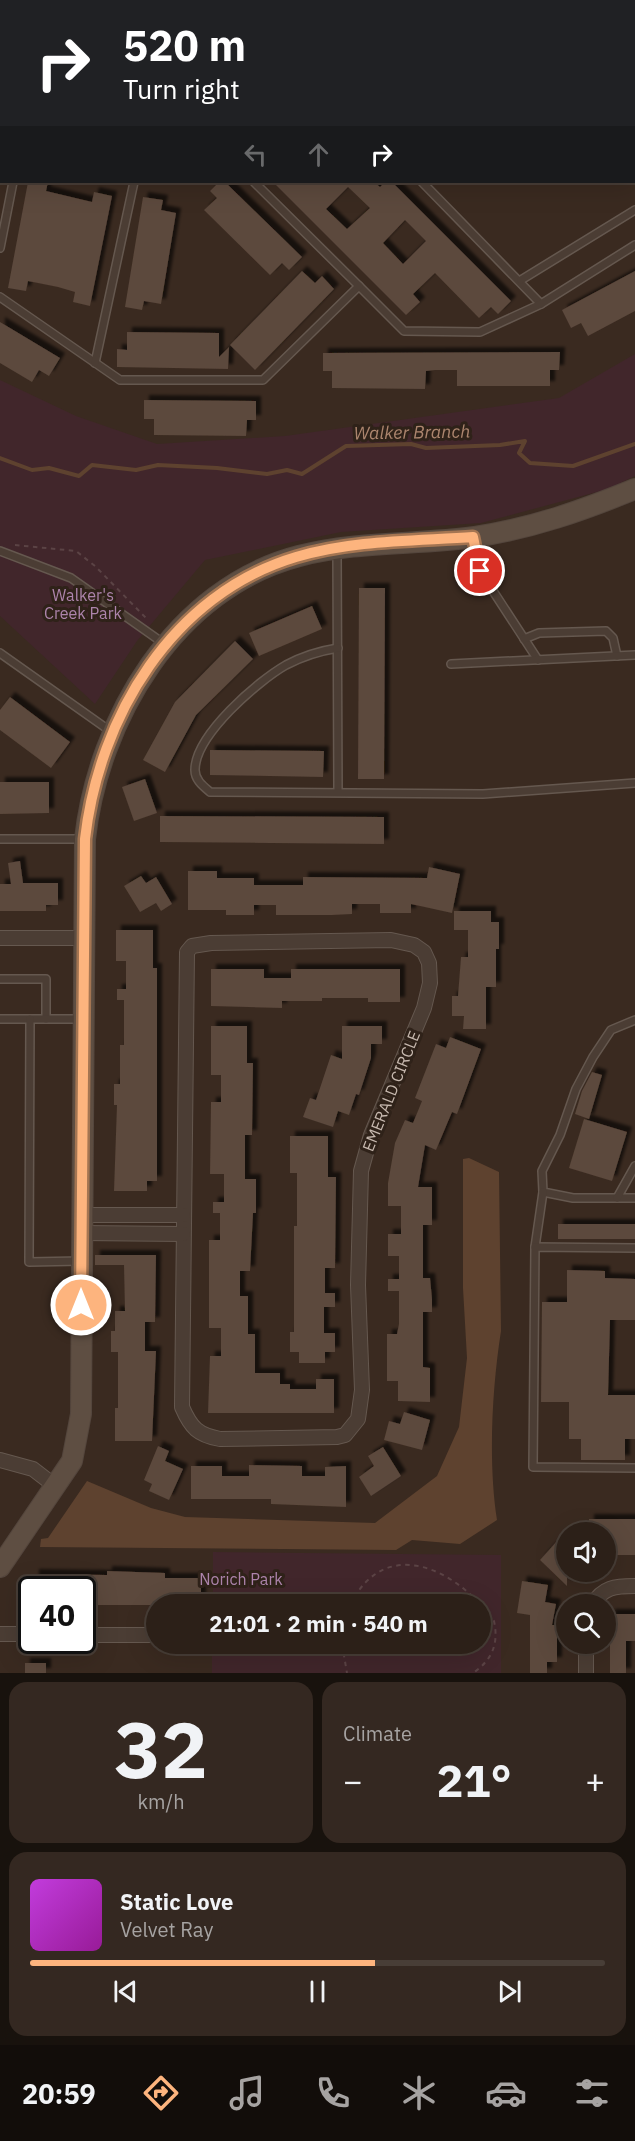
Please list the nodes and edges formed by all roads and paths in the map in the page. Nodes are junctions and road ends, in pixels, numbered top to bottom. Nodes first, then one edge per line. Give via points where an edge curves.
1 (13, 183) edge
2 (134, 183) edge
3 (255, 183) edge
4 (423, 183) edge
5 (635, 210) edge
6 (635, 245) edge
7 (0, 248) edge
8 (521, 280) junction
9 (359, 286) junction
10 (0, 297) edge
11 (541, 304) junction
12 (95, 363) junction
13 (635, 489) edge
14 (473, 537) junction
15 (11, 544) dead end
16 (337, 548) junction
17 (0, 550) edge
18 (148, 622) dead end
19 (524, 639) junction
20 (166, 645) junction
21 (338, 648) junction
22 (0, 653) edge
23 (635, 655) edge
24 (617, 656) junction
25 (538, 660) junction
26 (452, 664) dead end
27 (113, 733) junction
28 (635, 783) edge
29 (338, 792) junction
30 (0, 839) edge
31 (85, 839) junction
32 (0, 938) edge
33 (84, 938) junction
34 (0, 979) edge
35 (0, 1019) edge
36 (30, 1019) junction
37 (46, 1019) junction
38 (83, 1019) junction
39 (635, 1020) edge
40 (635, 1166) edge
41 (543, 1192) junction
42 (617, 1198) junction
43 (635, 1198) edge
44 (183, 1215) junction
45 (81, 1224) junction
46 (183, 1234) junction
47 (534, 1247) junction
48 (635, 1248) edge
49 (81, 1261) junction
50 (0, 1460) edge
51 (635, 1468) edge
52 (55, 1486) junction
53 (0, 1567) edge
54 (635, 1586) edge
55 (356, 1594) edge
56 (469, 1594) edge
57 (600, 1594) edge
58 (491, 1618) edge
59 (0, 1634) edge
60 (18, 1634) edge
61 (96, 1635) edge
62 (146, 1635) edge
63 (344, 1654) edge
64 (586, 1654) edge
65 (347, 1673) edge
66 (472, 1673) edge
67 (586, 1673) edge

1 - 7 lane
2 - 12 lane
3 - 9 lane
4 - 8 lane
5 - 8 lane
6 - 11 lane
8 - 11 lane
9 - 11 lane via 404,331 480,332
9 - 12 lane via 263,380 120,380
10 - 12 lane
13 - 14 street via 566,517
14 - 16 street
14 - 19 lane via 480,571
15 - 18 path via 76,551
16 - 20 street via 297,556 243,580 193,614
16 - 21 lane
17 - 20 lane via 71,578
19 - 24 lane via 540,633 606,630 613,638
19 - 25 lane
20 - 27 street via 137,683
21 - 29 lane
21 - 29 lane via 284,666 250,691 220,720 200,750 195,771 200,784 210,792
22 - 27 lane
23 - 24 lane
24 - 25 lane
25 - 26 lane
27 - 31 street via 89,801
28 - 29 lane via 483,794
30 - 31 lane
31 - 33 street
32 - 33 street
33 - 38 street
34 - 37 lane via 46,979
35 - 36 lane
36 - 37 lane
36 - 49 lane via 29,1262
37 - 38 lane
38 - 45 street
39 - 41 lane via 611,1030 593,1057 542,1171
40 - 42 lane
41 - 42 lane via 573,1198
41 - 47 lane
42 - 43 lane
44 - 45 street
44 - 46 street, EMERALD CIRCLE
44 - 46 street, EMERALD CIRCLE via 186,964 192,946 211,942 391,940 414,945 424,952 430,983 424,1008 371,1135 361,1171 358,1285 362,1390 358,1419 345,1435 220,1439 204,1436 190,1426 182,1407
45 - 46 street
45 - 49 street
47 - 48 lane
47 - 51 lane via 533,1467
49 - 52 street via 81,1414 72,1461
50 - 52 street via 33,1469
52 - 53 street
54 - 57 street via 613,1586
55 - 56 path via 363,1583 383,1569 410,1563 431,1568
58 - 66 path via 495,1646 490,1657
59 - 60 street
61 - 62 street
63 - 65 path
64 - 67 street

